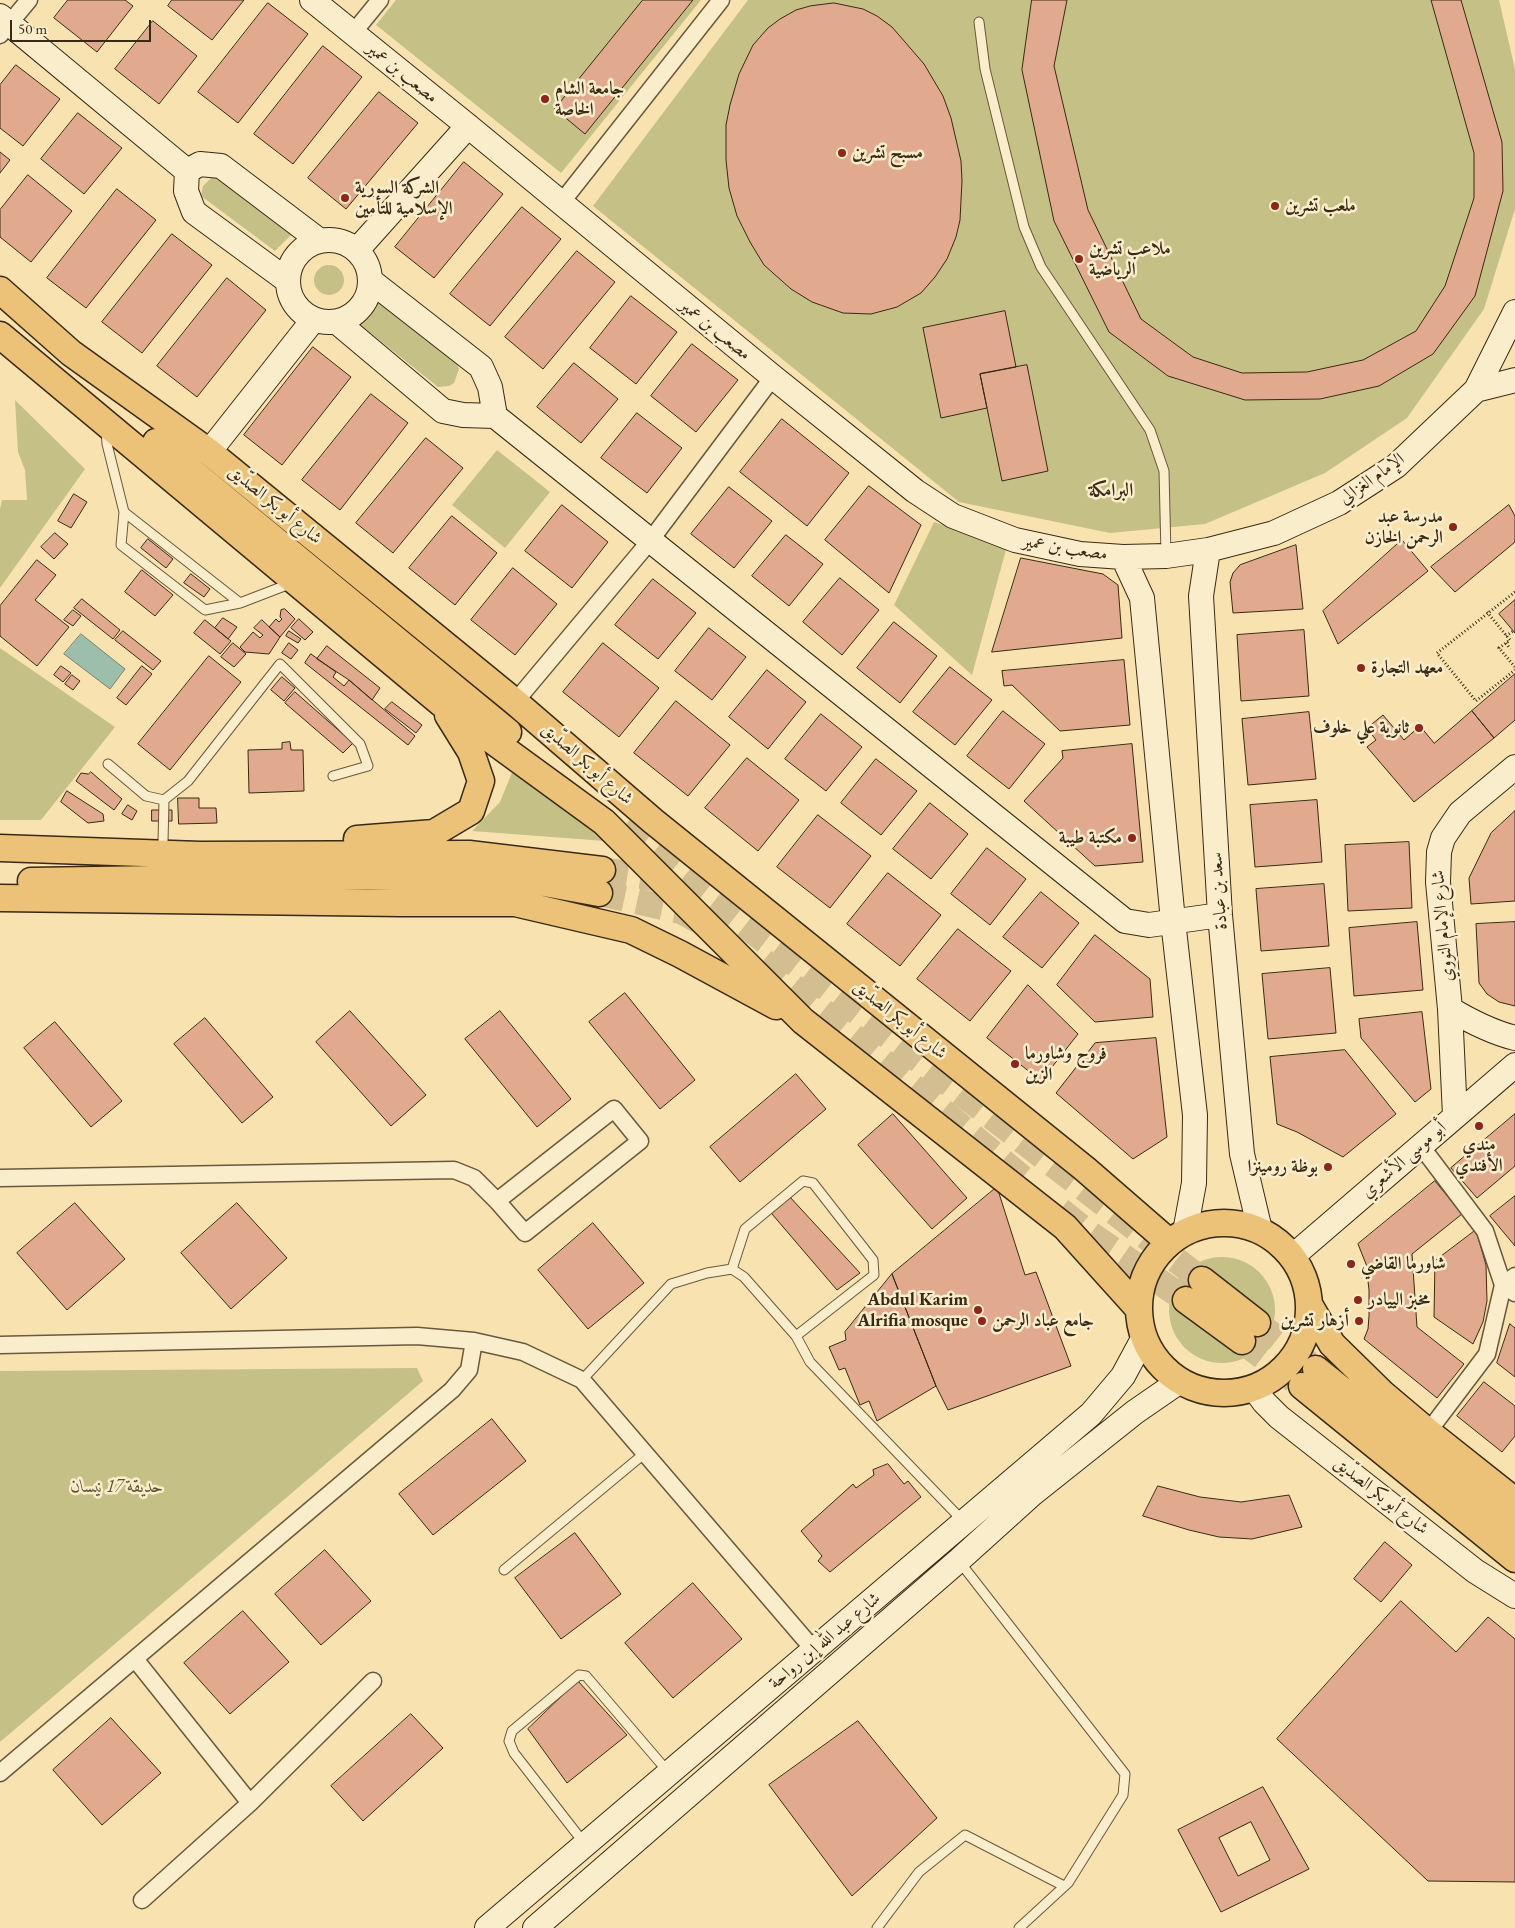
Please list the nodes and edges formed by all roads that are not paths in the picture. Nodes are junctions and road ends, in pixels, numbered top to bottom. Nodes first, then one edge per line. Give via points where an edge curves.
1 (29, 0) edge
2 (312, 0) edge
3 (380, 0) edge
4 (721, 0) edge
5 (979, 22) dead end
6 (3, 25) edge
7 (353, 33) junction
8 (468, 126) junction
9 (187, 171) junction
10 (561, 203) junction
11 (320, 242) junction
12 (356, 250) junction
13 (288, 281) junction
14 (371, 281) junction
15 (0, 290) edge
16 (1515, 312) edge
17 (314, 319) junction
18 (337, 322) junction
19 (0, 335) edge
20 (71, 354) junction
21 (773, 377) junction
22 (1515, 380) edge
23 (1476, 390) junction
24 (495, 416) junction
25 (106, 424) junction
26 (209, 452) junction
27 (124, 512) junction
28 (650, 541) junction
29 (1208, 550) junction
30 (1166, 556) junction
31 (1122, 557) junction
32 (296, 582) junction
33 (240, 604) junction
34 (515, 702) junction
35 (442, 703) junction
36 (108, 764) dead end
37 (1515, 767) edge
38 (333, 776) dead end
39 (164, 800) junction
40 (612, 819) tunnel mouth
41 (163, 842) junction
42 (0, 847) edge
43 (0, 882) edge
44 (0, 898) edge
45 (1220, 915) junction
46 (1173, 921) junction
47 (1450, 1009) junction
48 (803, 1021) junction
49 (1515, 1038) edge
50 (1515, 1065) edge
51 (1455, 1116) junction
52 (1421, 1146) junction
53 (0, 1178) edge
54 (497, 1201) junction
55 (1260, 1230) junction
56 (1177, 1237) junction
57 (1293, 1256) junction
58 (732, 1269) junction
59 (1511, 1284) edge
60 (1194, 1290) tunnel mouth
61 (1310, 1306) junction
62 (1138, 1308) junction
63 (1250, 1332) tunnel mouth
64 (796, 1336) junction
65 (1144, 1337) junction
66 (474, 1341) junction
67 (0, 1345) edge
68 (582, 1380) junction
69 (1180, 1381) junction
70 (1254, 1388) junction
71 (1428, 1432) junction
72 (645, 1453) junction
73 (1515, 1501) edge
74 (964, 1522) junction
75 (1515, 1530) edge
76 (1515, 1559) edge
77 (958, 1561) junction
78 (504, 1570) dead end
79 (1515, 1596) edge
80 (814, 1650) junction
81 (135, 1659) junction
82 (373, 1681) dead end
83 (0, 1773) edge
84 (669, 1773) junction
85 (250, 1804) junction
86 (585, 1845) junction
87 (1064, 1886) junction
88 (142, 1900) dead end
89 (488, 1928) edge
90 (534, 1928) edge
91 (877, 1928) edge
92 (1020, 1928) edge

1 - 6 street
2 - 7 street, مصعب بن عمير
3 - 7 street
4 - 10 street
5 - 30 lane via 985,69 1024,227 1042,267 1150,430 1164,471
6 - 9 street
7 - 8 street, مصعب بن عمير
8 - 10 street, مصعب بن عمير
8 - 12 street
9 - 11 street via 200,164 221,166
9 - 13 street via 186,191 194,212
10 - 21 street, مصعب بن عمير
11 - 12 street via 333,240
11 - 13 street via 297,256
12 - 14 street via 366,264
13 - 17 street via 295,304
14 - 18 street via 365,303 348,318
14 - 24 street via 481,367 490,386
15 - 20 main road, شارع أبو بكر الصدّيق
16 - 23 street, الإمام الغزالي
17 - 18 street
17 - 26 street
18 - 24 street via 443,411
19 - 25 main road, شارع أبو بكر الصدّيق
20 - 26 main road, شارع أبو بكر الصدّيق
20 - 40 main road via 97,393
21 - 28 street
21 - 31 street, مصعب بن عمير via 915,492 953,516 1015,540 1080,554
22 - 23 street
23 - 29 street, الإمام الغزالي via 1396,466 1339,504 1274,533
24 - 28 street
25 - 27 lane via 107,444
25 - 32 main road, شارع أبو بكر الصدّيق
26 - 34 main road, شارع أبو بكر الصدّيق
27 - 33 lane
27 - 33 lane via 121,545 205,610
28 - 34 street
28 - 46 street via 1125,921 1149,925
29 - 30 street, الإمام الغزالي
29 - 45 street, سعد بن عبادة via 1201,596
30 - 31 street, مصعب بن عمير
31 - 46 street via 1142,598
32 - 33 lane
32 - 35 main road, شارع أبو بكر الصدّيق
34 - 56 main road, شارع أبو بكر الصدّيق via 653,821 1077,1163
35 - 41 main road via 471,752 481,780 471,811 434,833 357,839
35 - 48 main road, شارع أبو بكر الصدّيق via 604,822
36 - 39 lane via 146,796
37 - 47 street, شارع الإمام النووي via 1460,813 1443,838 1439,852 1438,882
38 - 39 lane via 368,766 360,744 280,664 188,781
39 - 41 lane
41 - 42 main road
42 - 43 main road via 200,855 469,854 600,881 356,876
44 - 48 main road via 515,903 631,930
45 - 46 street
45 - 55 street, سعد بن عبادة via 1242,1154
46 - 56 street via 1195,1115 1194,1183
47 - 49 street via 1492,1031
47 - 51 street, شارع الإمام النووي
48 - 62 main road, شارع أبو بكر الصدّيق via 1065,1227
50 - 51 street, أبو موسى الأشعري
51 - 52 street, أبو موسى الأشعري
52 - 57 street, أبو موسى الأشعري
52 - 59 street via 1485,1231
53 - 54 street via 454,1170 474,1178
54 - 54 street via 614,1108 640,1141 525,1233
55 - 56 main road via 1235,1223 1210,1224
55 - 57 main road
56 - 62 main road via 1149,1268 1142,1283
57 - 61 main road via 1305,1280
58 - 64 lane via 744,1277
58 - 64 lane via 745,1229 803,1181 813,1183 874,1260 874,1275
58 - 68 lane via 671,1284
59 - 71 street via 1487,1354
60 - 63 main road
61 - 70 main road via 1308,1326 1290,1362
61 - 71 main road via 1332,1344
62 - 65 main road
64 - 74 lane via 810,1362
65 - 69 main road via 1152,1354
65 - 74 street, شارع عبد الله إبن رواحة via 1124,1376 1091,1414
66 - 67 street via 417,1336
66 - 68 street via 523,1352
66 - 81 street via 469,1370 452,1390
68 - 72 street
69 - 70 main road via 1204,1391 1231,1393
69 - 77 street, شارع عبد الله إبن رواحة via 1135,1412 1032,1494
70 - 79 street, شارع أبو بكر الصدّيق via 1279,1416 1475,1571
71 - 73 main road
72 - 78 lane
72 - 80 street
74 - 80 street, شارع عبد الله إبن رواحة
75 - 76 main road, شارع أبو بكر الصدّيق via 1309,1378
77 - 87 lane via 1125,1774 1123,1795
77 - 90 street, شارع عبد الله إبن رواحة
80 - 84 street, شارع عبد الله إبن رواحة
81 - 83 street
81 - 85 street
82 - 85 street
84 - 86 street, شارع عبد الله إبن رواحة
84 - 86 lane via 586,1676 579,1675 512,1731 509,1741 514,1753
85 - 88 street
86 - 89 street, شارع عبد الله إبن رواحة
87 - 91 lane via 964,1835 919,1872
87 - 92 lane

